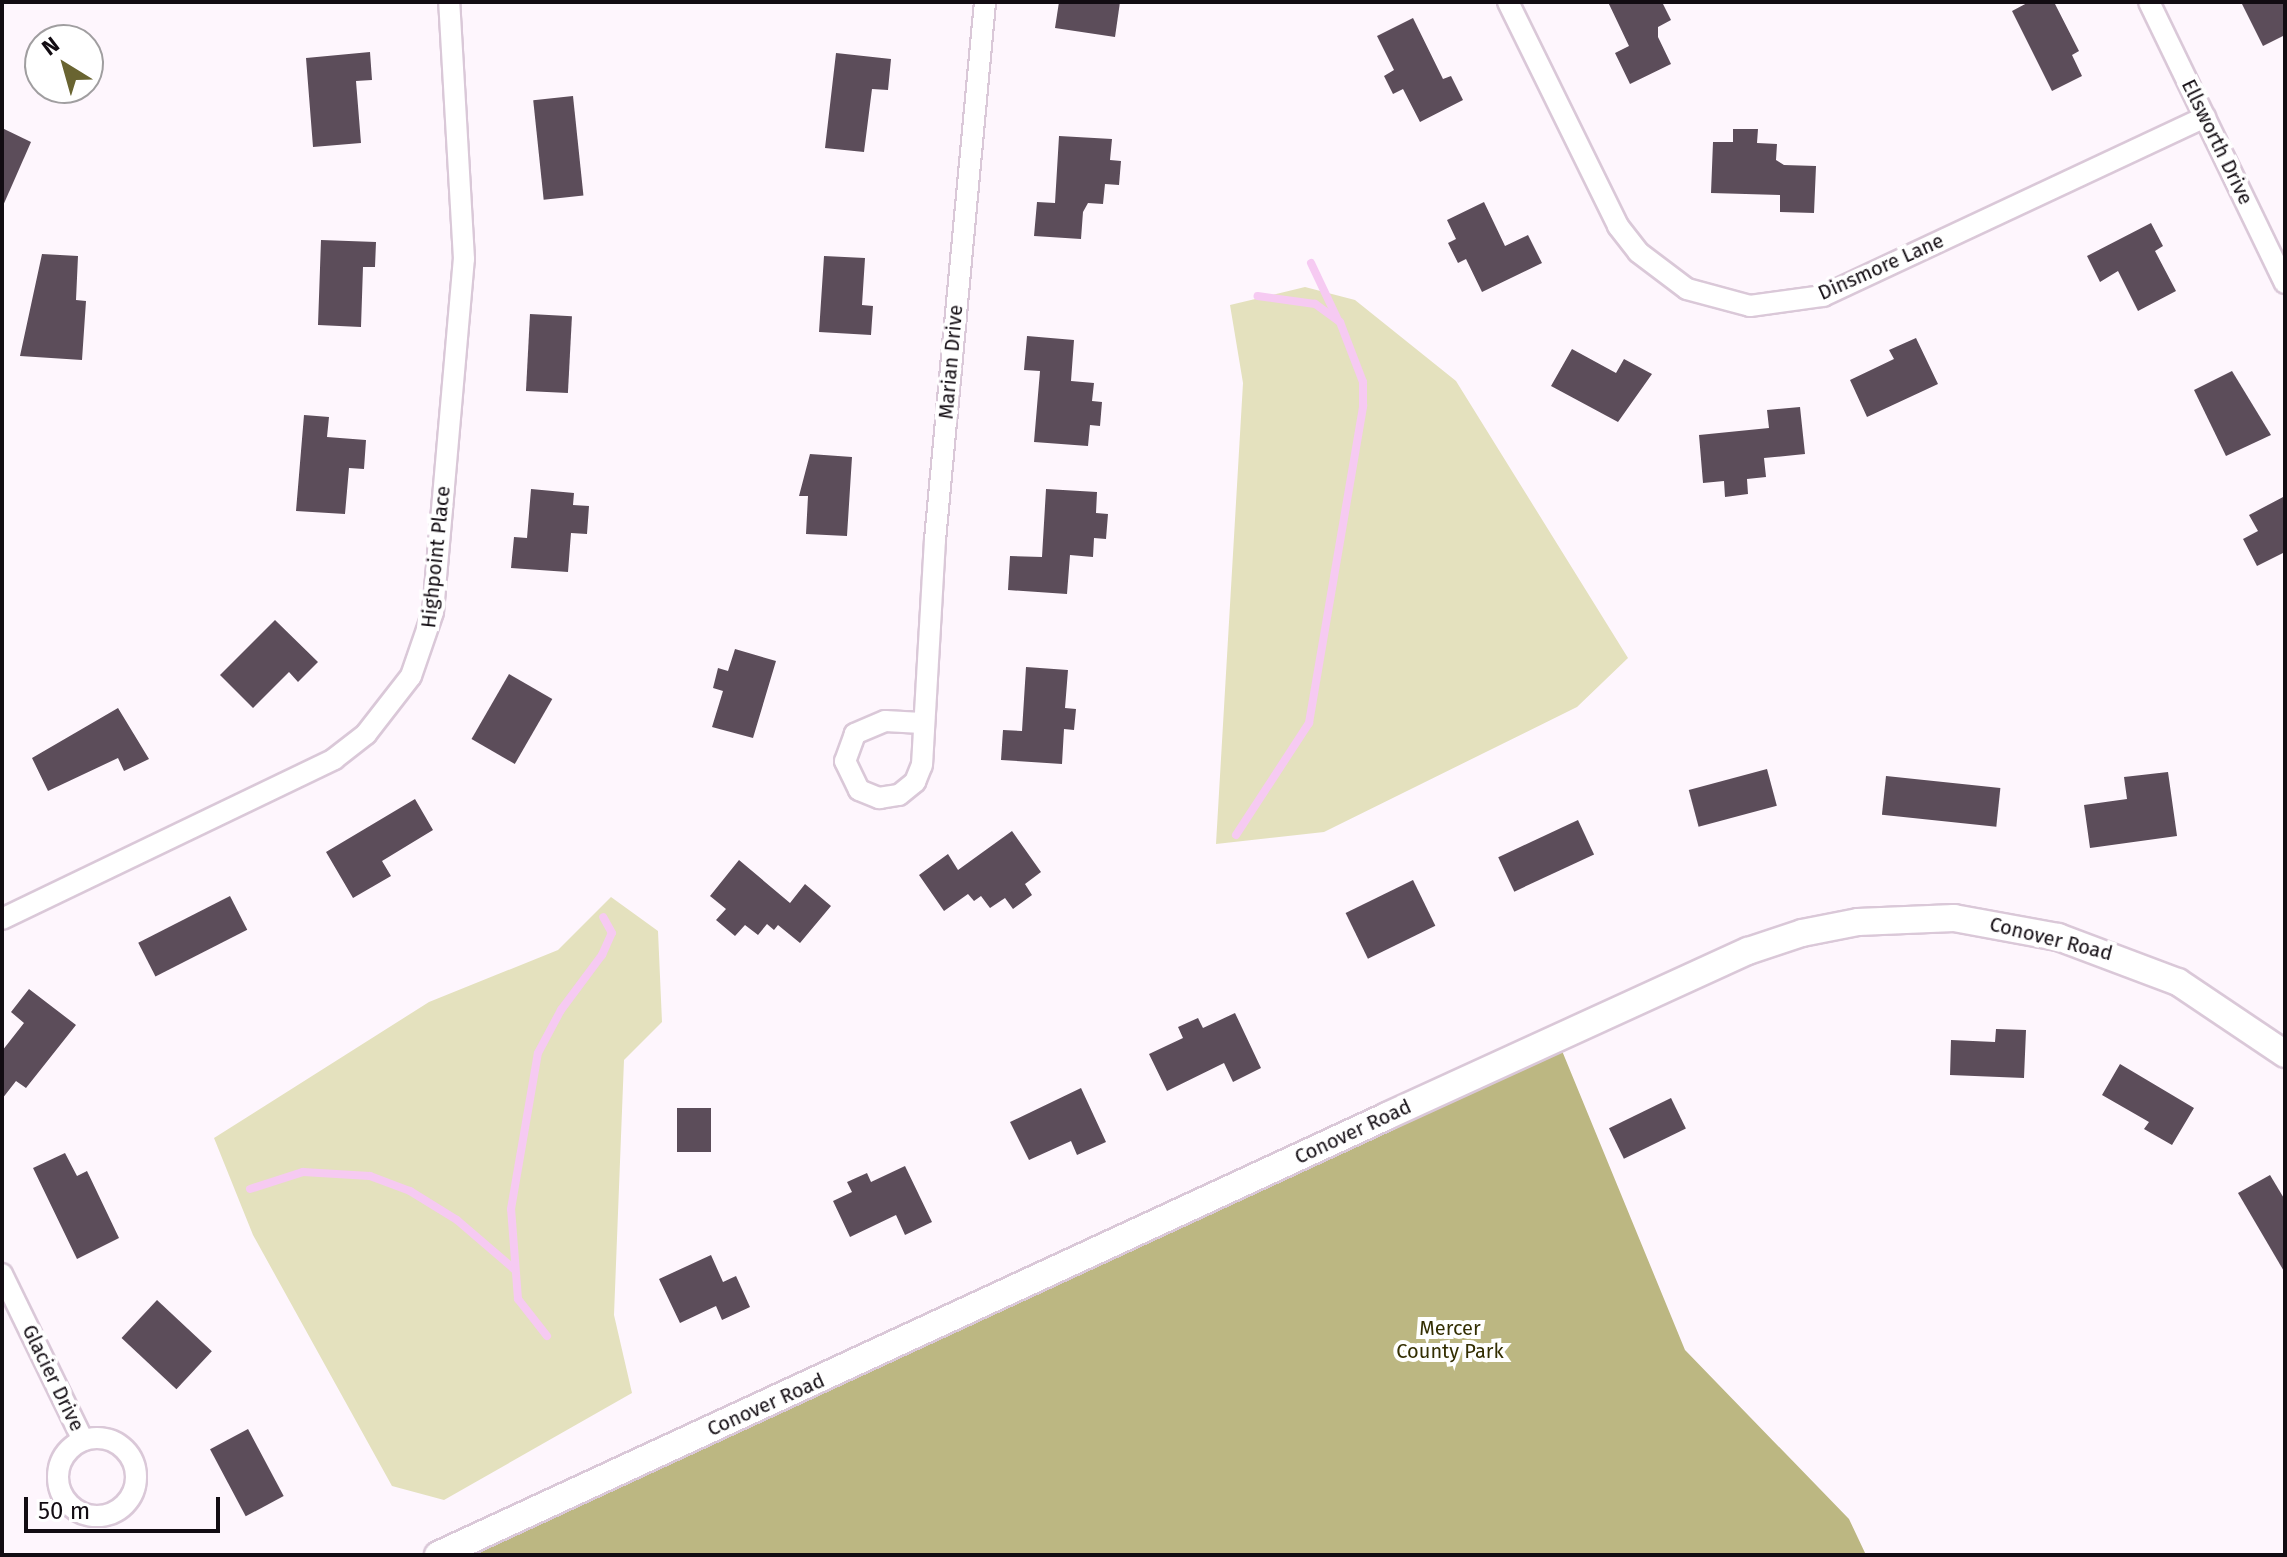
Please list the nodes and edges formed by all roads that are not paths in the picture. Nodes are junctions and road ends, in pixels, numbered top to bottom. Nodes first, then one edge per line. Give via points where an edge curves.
1 (449, 2) edge
2 (985, 2) edge
3 (1508, 2) edge
4 (2149, 2) edge
5 (2205, 117) junction
6 (2285, 283) edge
7 (922, 723) junction
8 (2, 919) edge
9 (2285, 1054) edge
10 (2, 1274) edge
11 (83, 1440) dead end
12 (438, 1555) edge

1 - 8 street, Highpoint Place via 464,259 433,612 411,676 366,734 334,759
2 - 7 street, Marian Drive
3 - 5 street, Dinsmore Lane via 1618,226 1638,252 1687,289 1750,306 1823,296
4 - 5 street, Ellsworth Drive
5 - 6 street, Ellsworth Drive
7 - 7 street, Marian Drive via 885,721 855,734 845,761 859,790 886,798 915,782
9 - 12 street, Conover Road via 2178,982 2058,937 1941,918 1858,922 1802,933 1748,951
10 - 11 street, Glacier Drive

